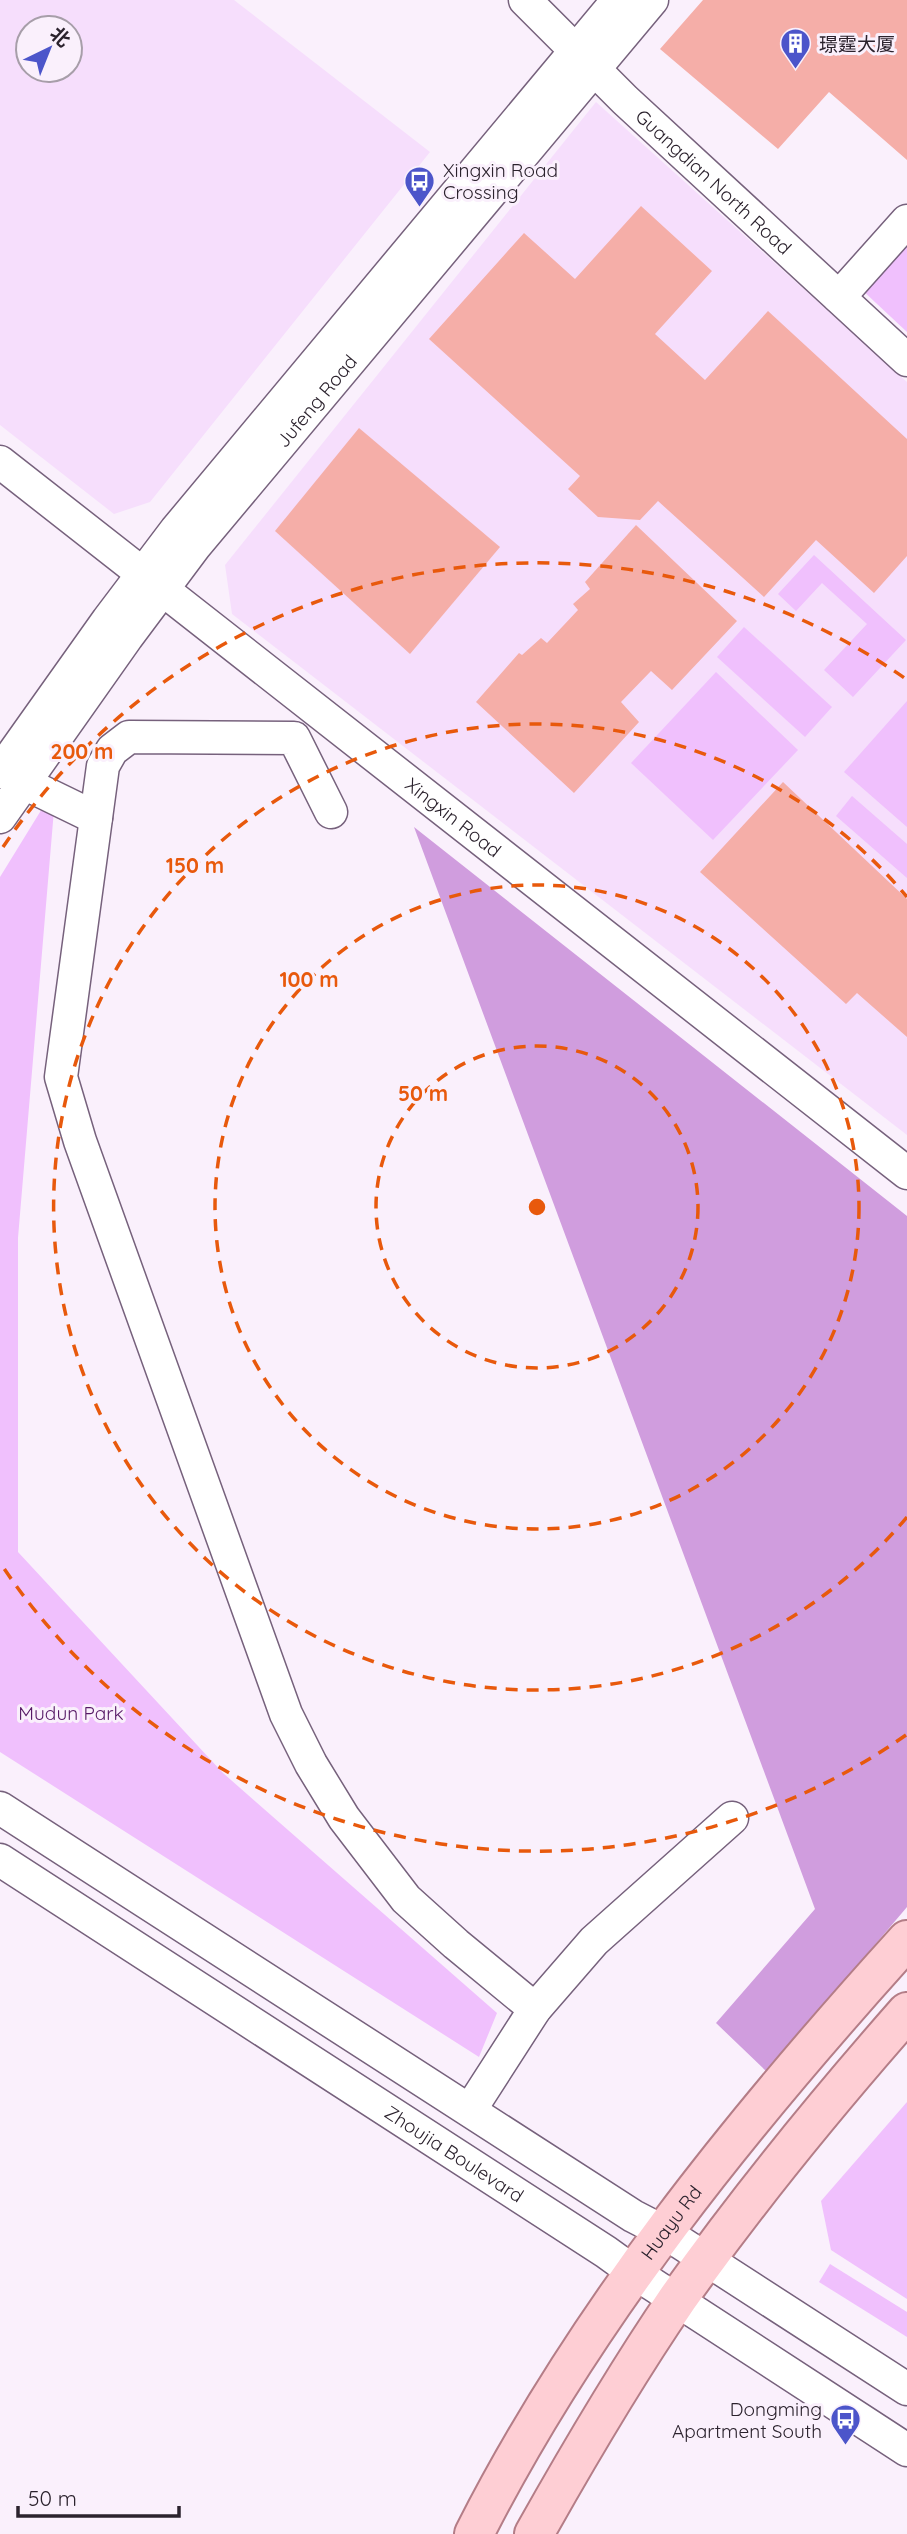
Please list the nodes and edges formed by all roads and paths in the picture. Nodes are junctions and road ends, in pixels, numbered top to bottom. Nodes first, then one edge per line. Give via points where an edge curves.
1 (525, 0) edge
2 (618, 0) edge
3 (652, 0) edge
4 (584, 60) junction
5 (907, 221) edge
6 (839, 297) junction
7 (907, 360) edge
8 (0, 462) edge
9 (152, 583) junction
10 (12, 777) edge
11 (331, 812) dead end
12 (0, 817) edge
13 (96, 818) junction
14 (907, 1173) edge
15 (0, 1808) edge
16 (732, 1818) dead end
17 (0, 1860) edge
18 (907, 1940) edge
19 (536, 2009) junction
20 (907, 2012) edge
21 (470, 2110) junction
22 (664, 2232) junction
23 (706, 2259) junction
24 (635, 2273) junction
25 (677, 2301) junction
26 (907, 2389) edge
27 (907, 2450) edge
28 (474, 2534) edge
29 (534, 2534) edge

1 - 4 street, Guangdian North Road
2 - 4 street, Jufeng Road
3 - 4 street, Jufeng Road
4 - 6 street, Guangdian North Road
4 - 9 street, Jufeng Road via 195,546
5 - 6 street
6 - 7 street, Guangdian North Road
8 - 9 street, Xingxin Road
9 - 10 street, Jufeng Road
9 - 14 street, Xingxin Road
10 - 12 street, Jufeng Road
10 - 13 street
11 - 13 street via 293,738 129,737 112,750 103,766
13 - 19 street via 61,1077 286,1714 344,1818 406,1899
15 - 21 street
16 - 19 street via 594,1941
17 - 24 street, Zhoujia Boulevard
18 - 22 main road, Huayu Rd via 768,2099
19 - 21 street
20 - 23 main road via 772,2170
21 - 22 street
22 - 23 street
22 - 24 main road, Huayu Rd
23 - 25 main road
23 - 26 street
24 - 25 street, Zhoujia Boulevard
24 - 28 main road, Huayu Rd via 576,2359
25 - 27 street, Zhoujia Boulevard
25 - 29 main road

